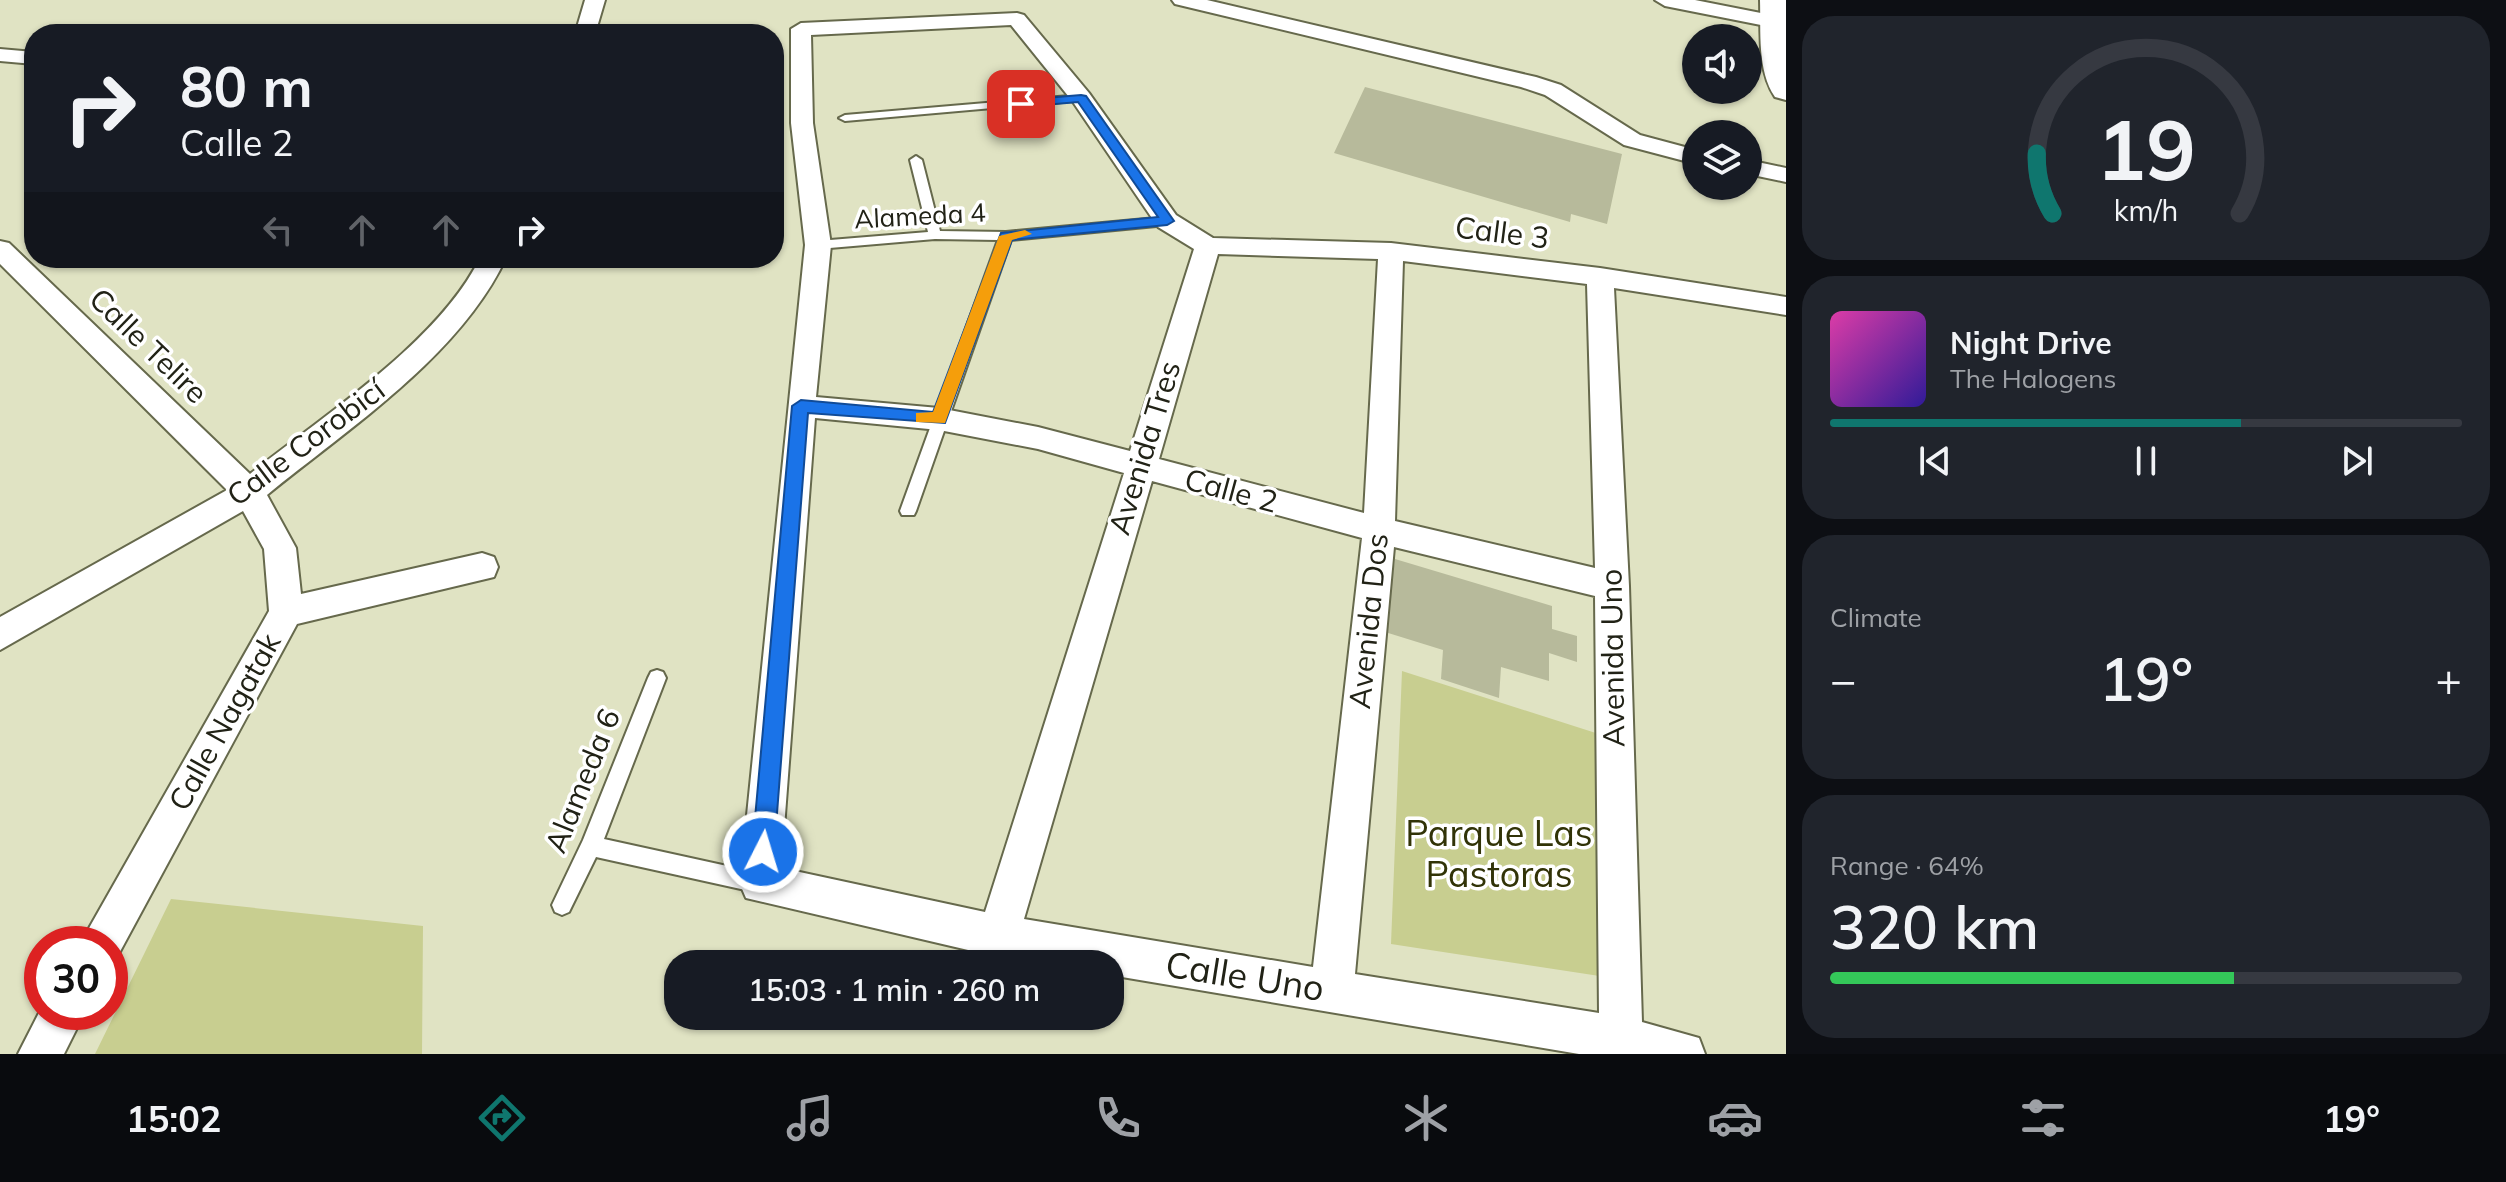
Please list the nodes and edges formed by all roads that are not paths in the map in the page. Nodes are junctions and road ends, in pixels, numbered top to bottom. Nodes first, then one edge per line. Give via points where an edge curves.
1 (595, 0) edge
2 (1182, 0) edge
3 (1665, 0) edge
4 (1775, 11) edge
5 (588, 24) edge
6 (0, 55) edge
7 (24, 57) edge
8 (1786, 91) edge
9 (1081, 98) junction
10 (845, 118) dead end
11 (1682, 153) edge
12 (916, 160) dead end
13 (1762, 170) edge
14 (1786, 175) edge
15 (1167, 221) junction
16 (935, 235) junction
17 (1006, 236) junction
18 (818, 245) junction
19 (1208, 246) junction
20 (0, 249) edge
21 (1391, 251) junction
22 (487, 268) edge
23 (1600, 277) junction
24 (1786, 306) edge
25 (801, 406) junction
26 (939, 419) junction
27 (1139, 466) junction
28 (249, 492) junction
29 (908, 511) dead end
30 (1379, 530) junction
31 (482, 567) dead end
32 (1612, 586) junction
33 (286, 612) junction
34 (0, 635) edge
35 (657, 678) dead end
36 (591, 846) junction
37 (760, 884) junction
38 (562, 905) dead end
39 (111, 926) edge
40 (998, 936) junction
41 (1332, 990) junction
42 (53, 1030) edge
43 (1621, 1039) junction
44 (40, 1054) edge
45 (1683, 1054) edge

1 - 5 street
2 - 11 street via 1528,82 1553,90 1632,140
3 - 4 street
4 - 8 main road via 1776,56
6 - 7 street
9 - 10 lane
9 - 15 street
9 - 18 street via 1017,19 801,29 802,123
12 - 16 lane
13 - 14 street
15 - 17 lane, Alameda 4
15 - 19 street
16 - 17 lane, Alameda 4
16 - 18 lane, Alameda 4
17 - 26 lane
18 - 25 street
19 - 21 street, Calle 3
19 - 27 street, Avenida Tres
20 - 28 street, Calle Telire
21 - 23 street, Calle 3
21 - 30 street, Avenida Dos
22 - 28 street, Calle Corobicí via 471,295 402,368
23 - 24 street, Calle 3
23 - 32 street, Avenida Uno
25 - 26 street, Calle 2
25 - 37 street
26 - 27 street, Calle 2 via 1038,438
26 - 29 lane
27 - 30 street, Calle 2
27 - 40 street, Avenida Tres
28 - 33 street, Calle Nagatak via 280,548
28 - 34 street, Calle Corobicí
30 - 32 street, Calle 2
30 - 41 street, Avenida Dos
31 - 33 street
32 - 43 street, Avenida Uno
33 - 39 street, Calle Nagatak
35 - 36 lane, Alameda 6
36 - 37 lane
36 - 38 lane, Alameda 6
37 - 40 street, Calle Uno
40 - 41 street, Calle Uno
41 - 43 street, Calle Uno
42 - 44 street
43 - 45 street, Calle Uno

